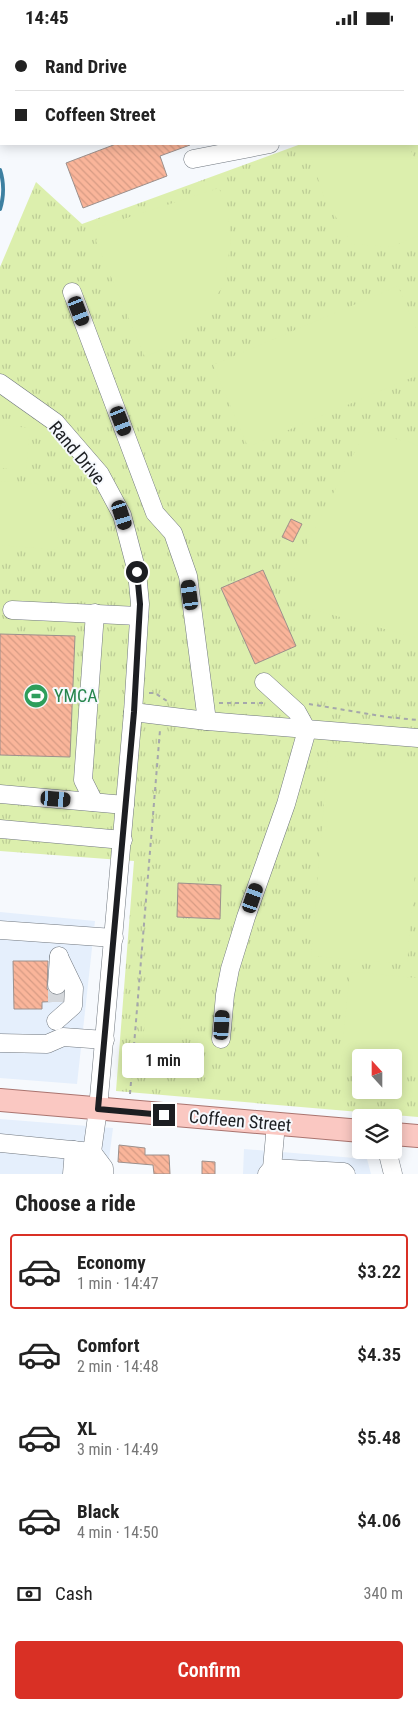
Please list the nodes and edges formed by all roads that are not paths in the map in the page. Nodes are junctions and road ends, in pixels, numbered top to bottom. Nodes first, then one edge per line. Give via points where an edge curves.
1 (258, 145) edge
2 (233, 147) edge
3 (193, 159) dead end
4 (72, 292) dead end
5 (0, 383) edge
6 (12, 610) dead end
7 (96, 613) junction
8 (139, 616) junction
9 (264, 682) dead end
10 (134, 712) junction
11 (207, 721) junction
12 (307, 730) junction
13 (418, 738) edge
14 (0, 794) edge
15 (94, 803) junction
16 (126, 805) junction
17 (0, 829) edge
18 (122, 840) junction
19 (0, 930) edge
20 (60, 934) junction
21 (114, 938) junction
22 (59, 957) junction
23 (56, 1021) junction
24 (56, 1039) junction
25 (221, 1039) dead end
26 (105, 1040) junction
27 (0, 1043) edge
28 (0, 1101) edge
29 (98, 1109) junction
30 (276, 1124) junction
31 (352, 1130) edge
32 (402, 1135) edge
33 (418, 1136) edge
34 (0, 1143) edge
35 (83, 1151) junction
36 (389, 1159) edge
37 (270, 1171) edge
38 (72, 1174) edge
39 (88, 1174) edge
40 (104, 1174) edge
41 (346, 1174) edge
42 (393, 1174) edge

1 - 2 street
2 - 3 street
4 - 11 street via 155,513 173,533 188,577
5 - 8 street, Rand Drive via 54,422 100,474 122,515 129,539 137,572
6 - 7 street
7 - 8 street
7 - 15 street via 83,780
8 - 10 street, Rand Drive
9 - 12 street via 297,712
10 - 11 street via 162,707
10 - 16 street, Rand Drive
11 - 12 street
12 - 13 street
12 - 25 street via 286,804 230,969
14 - 15 street
15 - 16 street
16 - 18 street, Rand Drive
17 - 18 street
18 - 21 street, Rand Drive
19 - 20 street
20 - 21 street
20 - 22 street
21 - 26 street, Rand Drive
22 - 23 street
22 - 23 street via 74,988 73,1006
23 - 24 street
24 - 26 street
24 - 27 street via 47,1044
26 - 29 street, Rand Drive
28 - 29 main road, Coffeen Street
29 - 30 main road, Coffeen Street
29 - 35 street, Rand Drive
30 - 31 main road, Coffeen Street
30 - 37 street
32 - 33 main road
34 - 35 street
35 - 38 street
35 - 39 street
35 - 40 street via 104,1168
36 - 42 street
37 - 41 street

